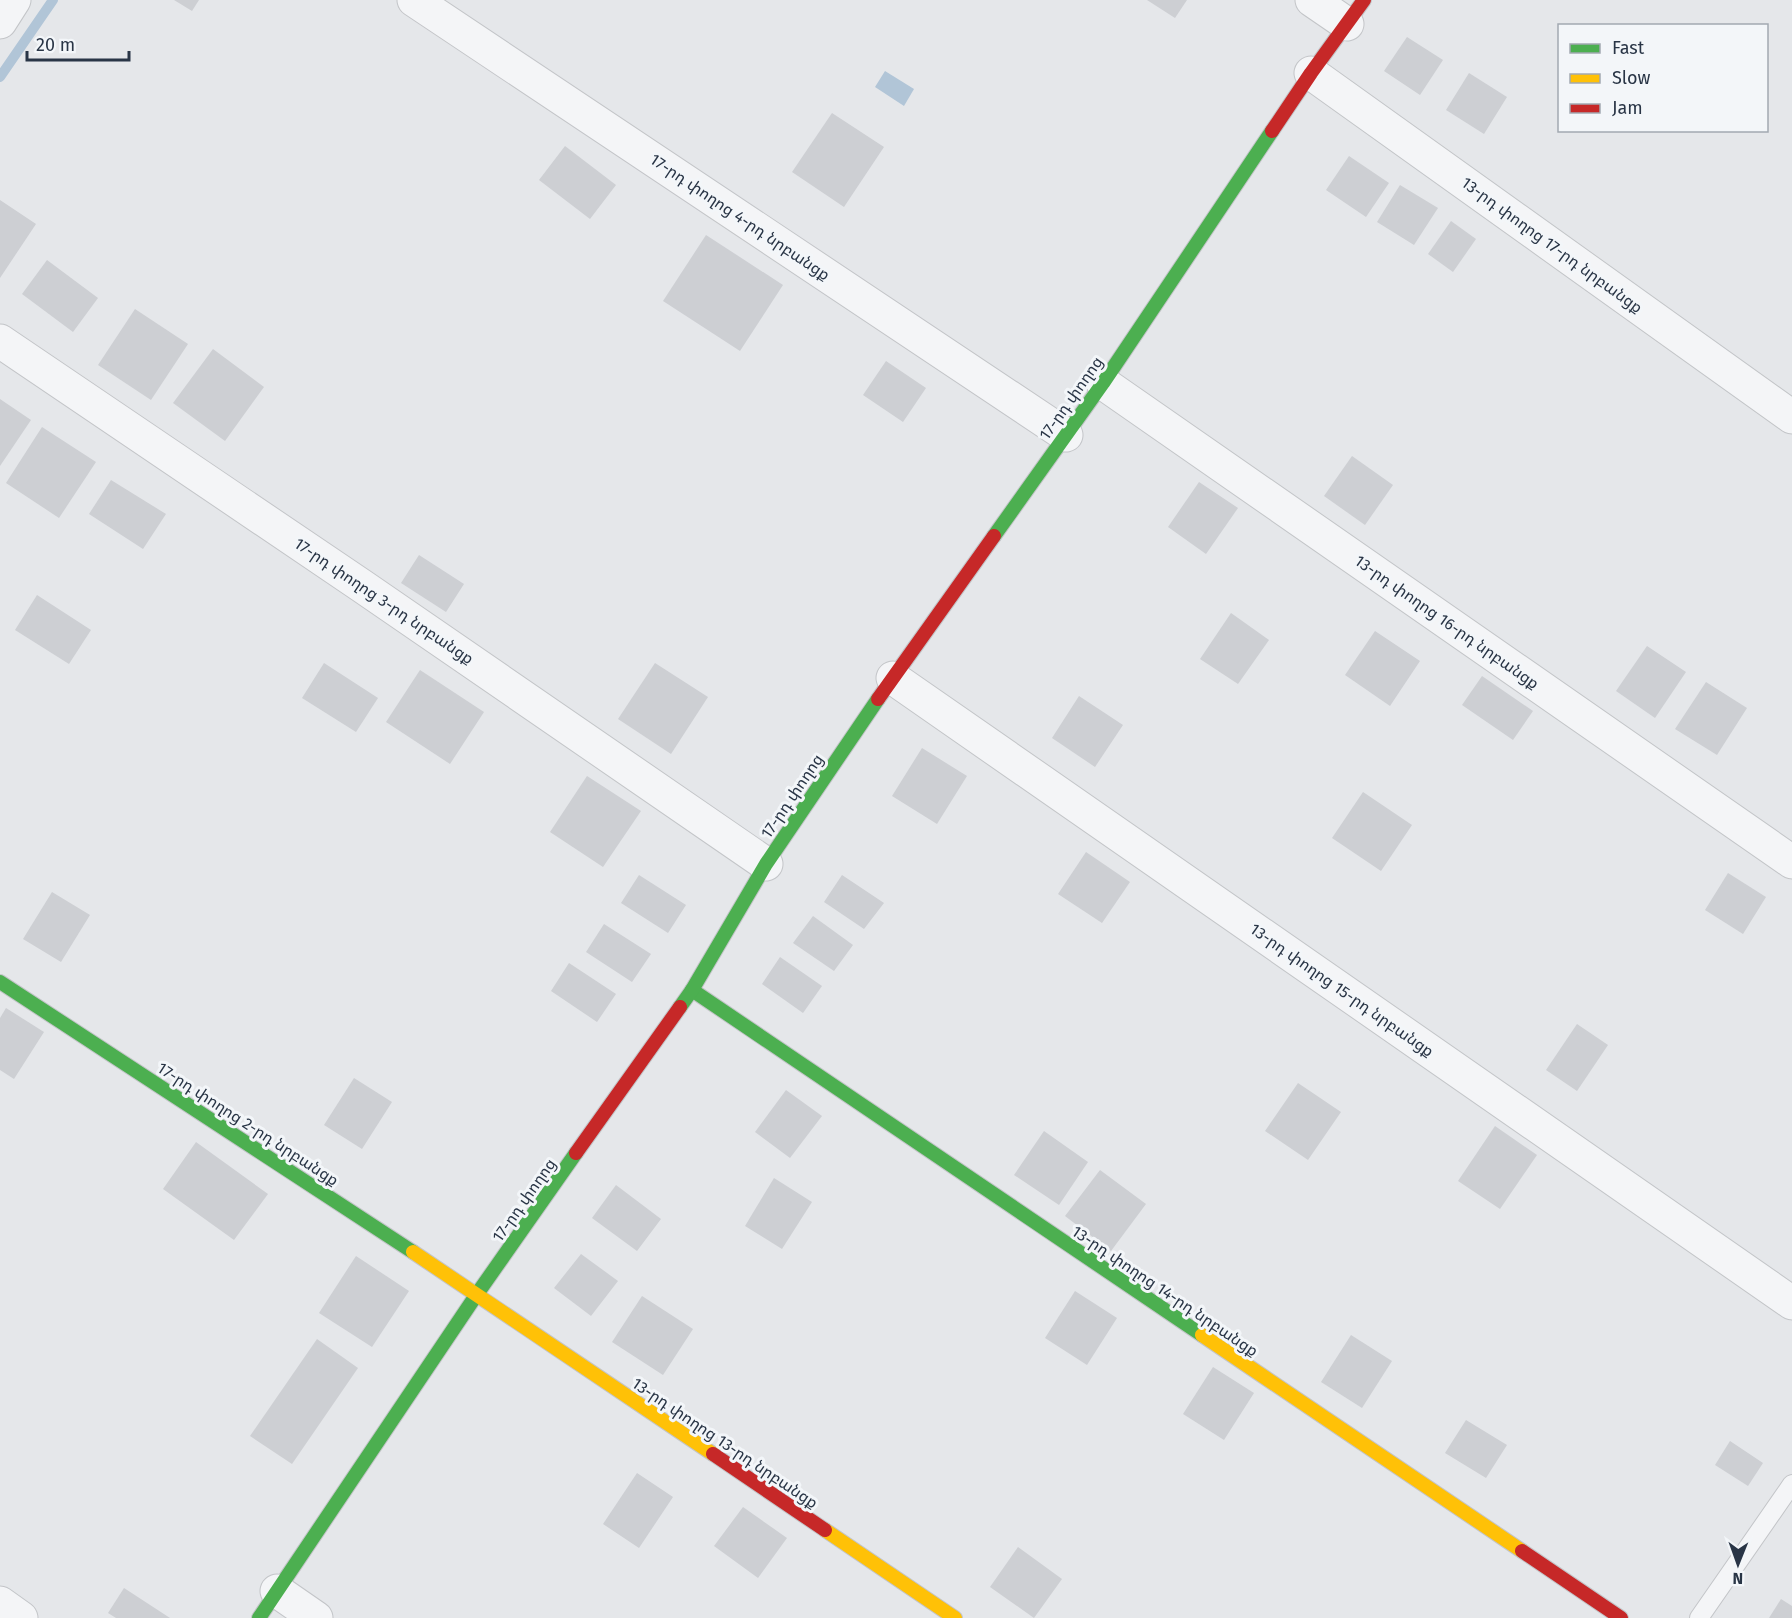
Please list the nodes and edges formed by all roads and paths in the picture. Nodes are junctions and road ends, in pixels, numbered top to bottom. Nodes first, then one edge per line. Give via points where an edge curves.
1 (15, 0) edge
2 (414, 0) edge
3 (1312, 0) edge
4 (1356, 12) edge
5 (0, 22) edge
6 (1311, 73) junction
7 (0, 341) edge
8 (1102, 383) junction
9 (1792, 417) edge
10 (1066, 435) junction
11 (893, 678) junction
12 (1792, 862) edge
13 (766, 864) junction
14 (0, 982) edge
15 (692, 990) junction
16 (477, 1294) junction
17 (1792, 1303) edge
18 (1792, 1484) edge
19 (277, 1591) junction
20 (0, 1603) edge
21 (21, 1618) edge
22 (259, 1618) edge
23 (316, 1618) edge
24 (955, 1618) edge
25 (1621, 1618) edge
26 (1699, 1618) edge

1 - 5 street
2 - 10 street, 17-րդ փողոց 4-րդ նրբանցք
3 - 4 street
4 - 6 street, 17-րդ փողոց
6 - 8 street, 17-րդ փողոց
6 - 9 street, 13-րդ փողոց 17-րդ նրբանցք
7 - 13 street, 17-րդ փողոց 3-րդ նրբանցք
8 - 10 street, 17-րդ փողոց
8 - 12 street, 13-րդ փողոց 16-րդ նրբանցք
10 - 11 street, 17-րդ փողոց
11 - 13 street, 17-րդ փողոց
11 - 17 street, 13-րդ փողոց 15-րդ նրբանցք
13 - 15 street, 17-րդ փողոց
14 - 16 street, 17-րդ փողոց 2-րդ նրբանցք
15 - 16 street, 17-րդ փողոց
15 - 25 street, 13-րդ փողոց 14-րդ նրբանցք
16 - 19 street, 17-րդ փողոց
16 - 24 street, 13-րդ փողոց 13-րդ նրբանցք
18 - 26 lane
19 - 22 street, 17-րդ փողոց
19 - 23 street
20 - 21 street

